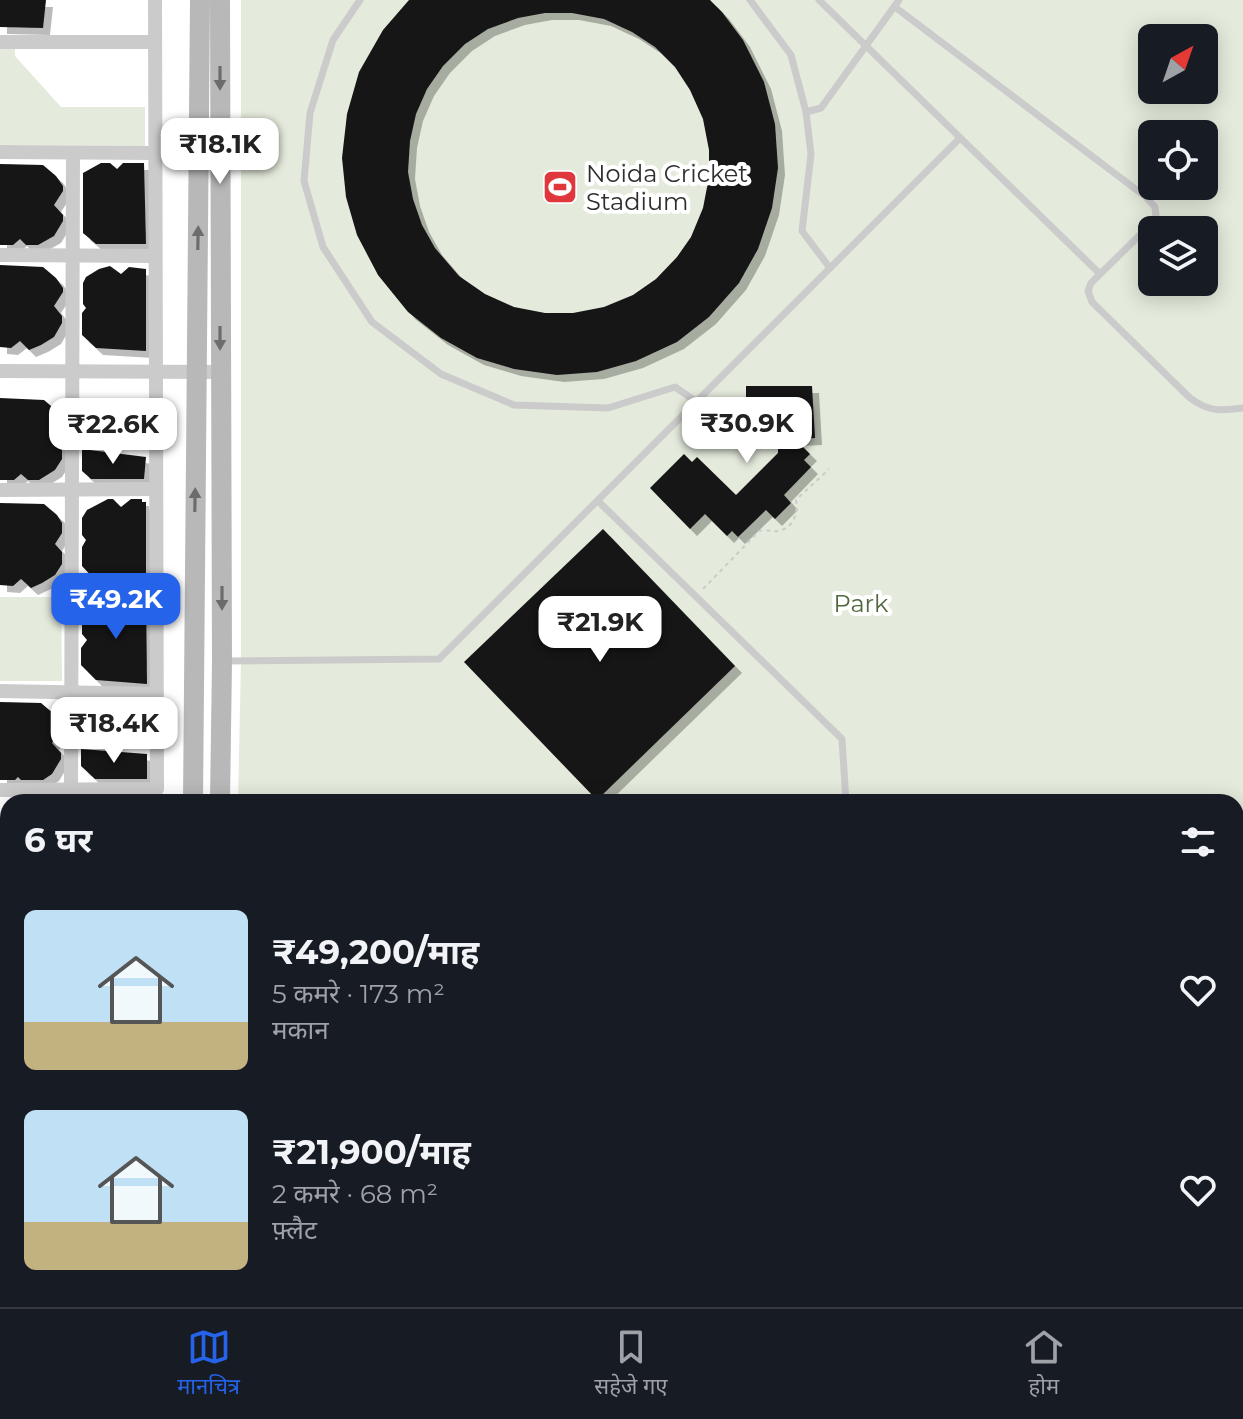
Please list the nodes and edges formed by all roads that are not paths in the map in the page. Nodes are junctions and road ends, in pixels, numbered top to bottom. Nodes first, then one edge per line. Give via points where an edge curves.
1 (155, 0) edge
2 (200, 0) edge
3 (220, 0) edge
4 (360, 0) edge
5 (750, 0) edge
6 (819, 0) edge
7 (897, 4) edge
8 (0, 42) edge
9 (155, 42) junction
10 (866, 46) junction
11 (806, 112) junction
12 (960, 138) junction
13 (0, 152) edge
14 (73, 153) junction
15 (155, 153) junction
16 (0, 255) edge
17 (73, 256) junction
18 (155, 256) junction
19 (830, 268) junction
20 (1099, 273) junction
21 (0, 371) edge
22 (72, 372) junction
23 (155, 372) junction
24 (197, 372) junction
25 (220, 372) junction
26 (697, 402) junction
27 (1243, 408) edge
28 (156, 489) junction
29 (0, 490) edge
30 (72, 490) junction
31 (598, 501) junction
32 (222, 661) junction
33 (0, 691) edge
34 (72, 693) junction
35 (157, 694) junction
36 (0, 790) edge
37 (71, 790) junction
38 (193, 794) edge
39 (220, 794) edge
40 (845, 794) edge

1 - 9 street
24 -> 2 main road
3 -> 25 main road
4 - 26 lane via 333,40 310,113 304,181 323,247 372,322 441,374 514,405 608,408 675,387
5 - 11 lane via 791,55
6 - 10 lane
7 - 10 lane
7 - 20 lane via 1155,207 1149,226
8 - 9 street
9 - 15 street
10 - 11 lane via 821,108
10 - 12 lane
11 - 19 lane via 811,154 802,231
12 - 19 lane
12 - 20 lane
13 - 14 street
14 - 15 street
14 - 17 street
15 - 18 street
16 - 17 street
17 - 18 street
17 - 22 street
18 - 23 street
19 - 26 lane
20 - 27 lane via 1088,291 1092,302 1190,398 1213,410
21 - 22 street
22 - 23 street
22 - 30 street
23 - 24 street
23 - 28 street
24 - 25 street
38 -> 24 main road
25 -> 32 main road
26 - 31 lane
28 - 30 street
28 - 35 street
29 - 30 street
30 - 34 street
31 - 32 lane via 439,659
31 - 40 lane via 842,739
32 - 39 main road
33 - 34 street
34 - 35 street
34 - 37 street
35 - 37 street via 157,789
36 - 37 street

